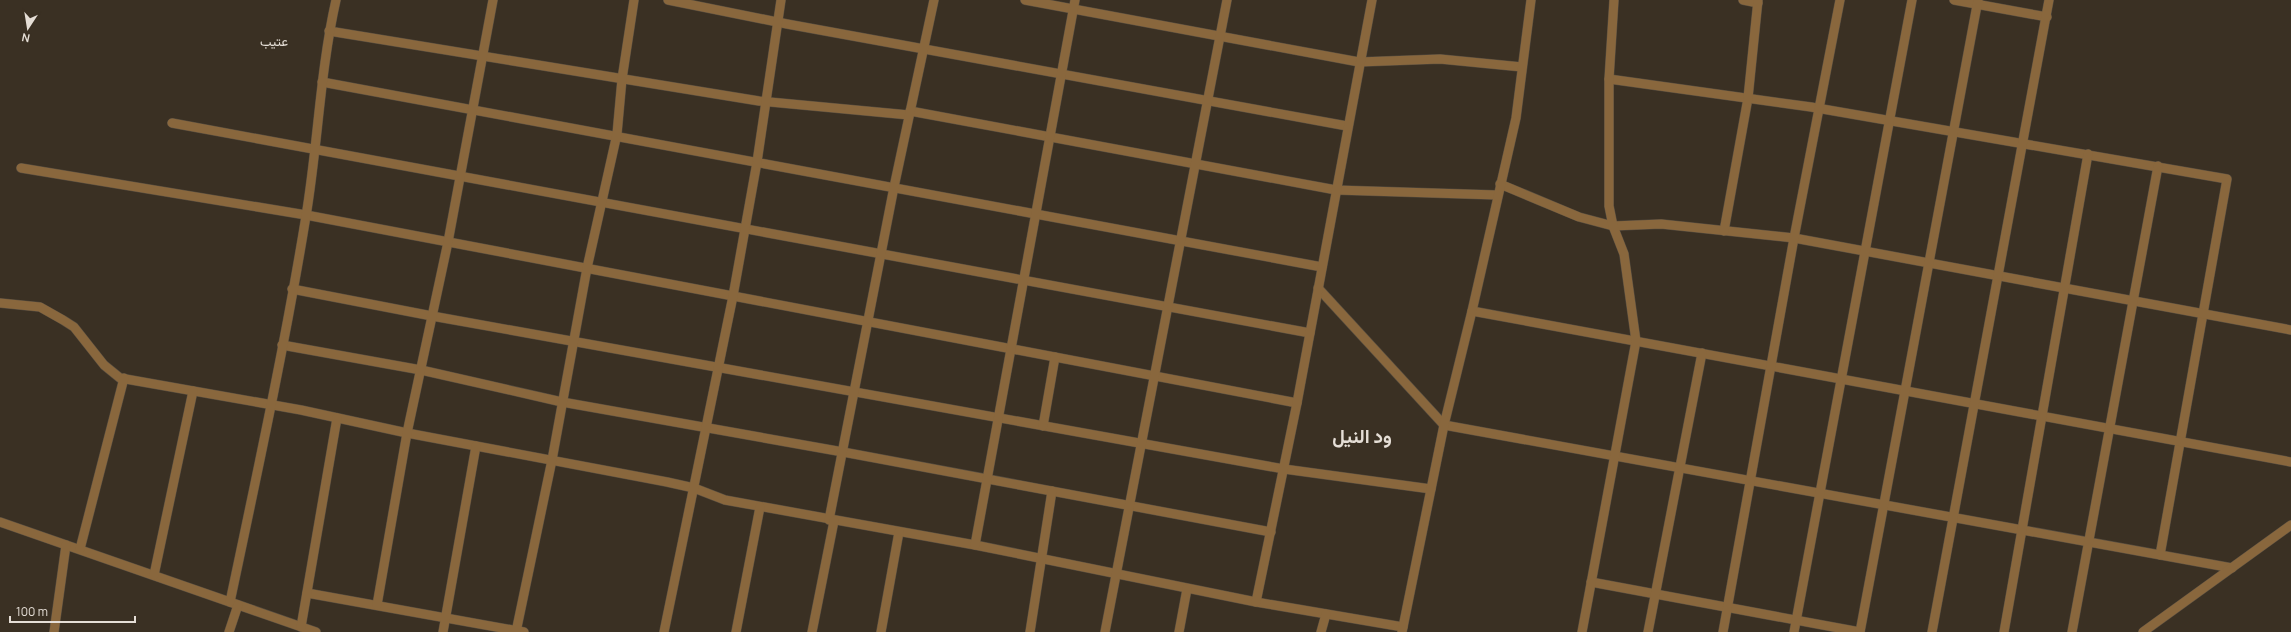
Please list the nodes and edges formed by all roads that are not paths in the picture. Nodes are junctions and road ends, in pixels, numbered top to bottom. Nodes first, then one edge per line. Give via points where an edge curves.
1 (336, 0) edge
2 (493, 0) edge
3 (634, 0) edge
4 (668, 0) edge
5 (781, 0) edge
6 (934, 0) edge
7 (1025, 0) edge
8 (1227, 0) edge
9 (1372, 0) edge
10 (1531, 0) edge
11 (1614, 0) edge
12 (1743, 0) edge
13 (1840, 0) edge
14 (1912, 0) edge
15 (1954, 0) edge
16 (2049, 0) edge
17 (1758, 1) edge
18 (1978, 2) edge
19 (1074, 5) edge
20 (2047, 17) junction
21 (779, 22) junction
22 (329, 31) junction
23 (1219, 36) junction
24 (923, 49) junction
25 (482, 56) junction
26 (1359, 62) junction
27 (1522, 67) junction
28 (1062, 74) junction
29 (1609, 78) junction
30 (622, 79) junction
31 (322, 82) junction
32 (1748, 98) junction
33 (1207, 100) junction
34 (766, 102) junction
35 (1819, 108) junction
36 (472, 109) junction
37 (910, 113) junction
38 (1890, 120) junction
39 (172, 123) dead end
40 (1347, 126) junction
41 (1954, 131) junction
42 (616, 136) junction
43 (1050, 137) junction
44 (2023, 143) junction
45 (314, 149) junction
46 (2088, 154) junction
47 (757, 162) junction
48 (1195, 164) junction
49 (2158, 166) junction
50 (22, 168) dead end
51 (460, 177) junction
52 (1500, 184) junction
53 (894, 187) junction
54 (1336, 190) junction
55 (1497, 195) junction
56 (601, 203) junction
57 (1036, 214) junction
58 (306, 215) junction
59 (1613, 226) junction
60 (745, 230) junction
61 (1724, 231) junction
62 (1794, 238) junction
63 (1180, 241) junction
64 (448, 242) junction
65 (1865, 252) junction
66 (881, 254) junction
67 (1930, 263) junction
68 (1322, 267) junction
69 (587, 268) junction
70 (1998, 276) junction
71 (1024, 281) junction
72 (1318, 288) junction
73 (2064, 288) junction
74 (292, 289) junction
75 (733, 296) junction
76 (2133, 301) junction
77 (0, 303) edge
78 (1168, 307) junction
79 (1472, 311) junction
80 (2203, 314) junction
81 (432, 316) junction
82 (868, 321) junction
83 (2291, 330) edge
84 (1310, 333) junction
85 (574, 341) junction
86 (1636, 341) junction
87 (282, 345) junction
88 (1012, 349) junction
89 (1702, 353) junction
90 (1055, 357) junction
91 (1771, 366) junction
92 (718, 367) junction
93 (421, 370) junction
94 (1155, 376) junction
95 (124, 378) junction
96 (1841, 379) junction
97 (193, 391) junction
98 (1906, 391) junction
99 (854, 392) junction
100 (562, 402) junction
101 (1297, 403) junction
102 (1974, 404) junction
103 (271, 405) junction
104 (2042, 416) junction
105 (337, 418) junction
106 (999, 418) junction
107 (1444, 425) junction
108 (1043, 426) junction
109 (706, 428) junction
110 (2109, 429) junction
111 (407, 433) junction
112 (2180, 442) junction
113 (1142, 444) junction
114 (476, 446) junction
115 (843, 452) junction
116 (1615, 456) junction
117 (552, 460) junction
118 (2291, 462) edge
119 (1680, 468) junction
120 (1284, 469) junction
121 (988, 479) junction
122 (1750, 480) junction
123 (694, 488) junction
124 (1431, 489) junction
125 (1052, 491) junction
126 (1820, 493) junction
127 (1884, 505) junction
128 (1130, 506) junction
129 (760, 507) junction
130 (1953, 518) junction
131 (832, 520) junction
132 (0, 522) edge
133 (2291, 526) edge
134 (2022, 530) junction
135 (899, 532) junction
136 (1271, 532) junction
137 (2089, 542) junction
138 (66, 545) junction
139 (975, 545) junction
140 (80, 549) junction
141 (2160, 555) junction
142 (1041, 559) junction
143 (2232, 568) junction
144 (154, 575) junction
145 (1117, 576) junction
146 (1591, 582) junction
147 (1187, 589) junction
148 (307, 592) junction
149 (1655, 594) junction
150 (1256, 602) junction
151 (234, 603) junction
152 (377, 605) junction
153 (1728, 608) junction
154 (1326, 614) junction
155 (446, 617) junction
156 (1796, 620) junction
157 (301, 627) junction
158 (1402, 630) edge
159 (519, 631) edge
160 (54, 632) edge
161 (229, 632) edge
162 (316, 632) edge
163 (443, 632) edge
164 (664, 632) edge
165 (736, 632) edge
166 (812, 632) edge
167 (881, 632) edge
168 (1030, 632) edge
169 (1105, 632) edge
170 (1179, 632) edge
171 (1321, 632) edge
172 (1582, 632) edge
173 (1648, 632) edge
174 (1723, 632) edge
175 (1794, 632) edge
176 (1860, 632) edge
177 (1932, 632) edge
178 (2004, 632) edge
179 (2072, 632) edge
180 (2143, 632) edge

1 - 22 street
2 - 25 street
3 - 30 street
4 - 21 street
5 - 21 street
6 - 24 street
7 - 19 street
8 - 23 street
9 - 26 street
10 - 27 street
11 - 29 street
12 - 17 street
13 - 35 street
14 - 38 street
15 - 18 street
16 - 20 street
17 - 32 street
18 - 20 street
18 - 41 street
19 - 23 street
19 - 28 street
20 - 44 street
21 - 24 street
21 - 34 street
22 - 25 street
22 - 31 street
23 - 26 street
23 - 33 street
24 - 28 street
24 - 37 street
25 - 30 street
25 - 36 street
26 - 27 street via 1440,59
26 - 40 street
27 - 52 street via 1516,118
28 - 33 street
28 - 43 street
29 - 32 street
29 - 59 street via 1609,206
30 - 34 street
30 - 42 street
31 - 36 street
31 - 45 street
32 - 35 street
32 - 61 street
33 - 40 street
33 - 48 street
34 - 37 street
34 - 47 street
35 - 38 street
35 - 62 street
36 - 42 street
36 - 51 street
37 - 43 street
37 - 53 street
38 - 41 street
38 - 65 street
39 - 45 street
40 - 54 street
41 - 44 street
41 - 67 street
42 - 47 street
42 - 56 street
43 - 48 street
43 - 57 street
44 - 46 street
44 - 70 street
45 - 51 street
45 - 58 street
46 - 49 street
46 - 73 street
47 - 53 street
47 - 60 street
48 - 54 street
48 - 63 street
49 - 76 street
49 - 80 street via 2227,179
50 - 58 street
51 - 56 street
51 - 64 street
52 - 55 street
52 - 59 street via 1579,217
53 - 57 street
53 - 66 street
54 - 55 street
54 - 68 street
55 - 79 street
56 - 60 street
56 - 69 street
57 - 63 street
57 - 71 street
58 - 64 street
58 - 74 street
59 - 61 street via 1661,224
59 - 86 street via 1624,254
60 - 66 street
60 - 75 street
61 - 62 street
62 - 65 street
62 - 91 street
63 - 68 street
63 - 78 street
64 - 69 street
64 - 81 street
65 - 67 street
65 - 96 street
66 - 71 street
66 - 82 street
67 - 70 street
67 - 98 street
68 - 72 street
69 - 75 street
69 - 85 street
70 - 73 street
70 - 102 street
71 - 78 street
71 - 88 street
72 - 84 street
72 - 107 street
73 - 76 street
73 - 104 street
74 - 81 street
74 - 87 street
75 - 82 street
75 - 92 street
76 - 80 street
76 - 110 street
77 - 95 street via 40,307 63,320 74,327 104,365
78 - 84 street
78 - 94 street
79 - 86 street
79 - 107 street
80 - 83 street
80 - 112 street
81 - 85 street
81 - 93 street
82 - 88 street
82 - 99 street
84 - 101 street
85 - 92 street
85 - 100 street
86 - 89 street
86 - 116 street
87 - 93 street
87 - 103 street
88 - 90 street
88 - 106 street
89 - 91 street
89 - 119 street
90 - 94 street
90 - 108 street
91 - 96 street
91 - 122 street
92 - 99 street
92 - 109 street
93 - 100 street
93 - 111 street
94 - 101 street
94 - 113 street
95 - 97 street
95 - 140 street
96 - 98 street
96 - 126 street
97 - 103 street
97 - 144 street
98 - 102 street
98 - 127 street
99 - 106 street
99 - 115 street
100 - 109 street
100 - 117 street
101 - 120 street
102 - 104 street
102 - 130 street
103 - 105 street
103 - 151 street
104 - 110 street
104 - 134 street
105 - 111 street
105 - 148 street
106 - 108 street
106 - 121 street
107 - 116 street
107 - 124 street
108 - 113 street
109 - 115 street
109 - 123 street
110 - 112 street
110 - 137 street
111 - 114 street
111 - 152 street
112 - 118 street
112 - 141 street
113 - 120 street
113 - 128 street
114 - 117 street
114 - 155 street
115 - 121 street
115 - 131 street
116 - 119 street
116 - 146 street
117 - 123 street
117 - 159 street
119 - 122 street
119 - 149 street
120 - 124 street
120 - 136 street
121 - 125 street
121 - 139 street
122 - 126 street
122 - 153 street
123 - 129 street via 725,500
123 - 164 street
124 - 158 street
125 - 128 street
125 - 142 street
126 - 127 street
126 - 156 street
127 - 130 street
127 - 176 street
128 - 136 street
128 - 145 street
129 - 131 street
129 - 165 street
130 - 134 street
130 - 177 street
131 - 135 street
131 - 166 street
132 - 138 street
133 - 143 street
134 - 137 street
134 - 178 street
135 - 139 street
135 - 167 street
136 - 150 street
137 - 141 street
137 - 179 street
138 - 140 street
138 - 160 street
139 - 142 street
140 - 144 street
141 - 143 street
142 - 145 street
142 - 168 street
143 - 180 street
144 - 151 street
145 - 147 street
145 - 169 street
146 - 149 street
146 - 172 street
147 - 150 street
147 - 170 street
148 - 152 street
148 - 157 street
149 - 153 street
149 - 173 street
150 - 154 street
151 - 157 street
151 - 161 street
152 - 155 street
153 - 156 street
153 - 174 street
154 - 158 street
154 - 171 street
155 - 159 street
155 - 163 street
156 - 175 street
156 - 176 street
157 - 162 street

